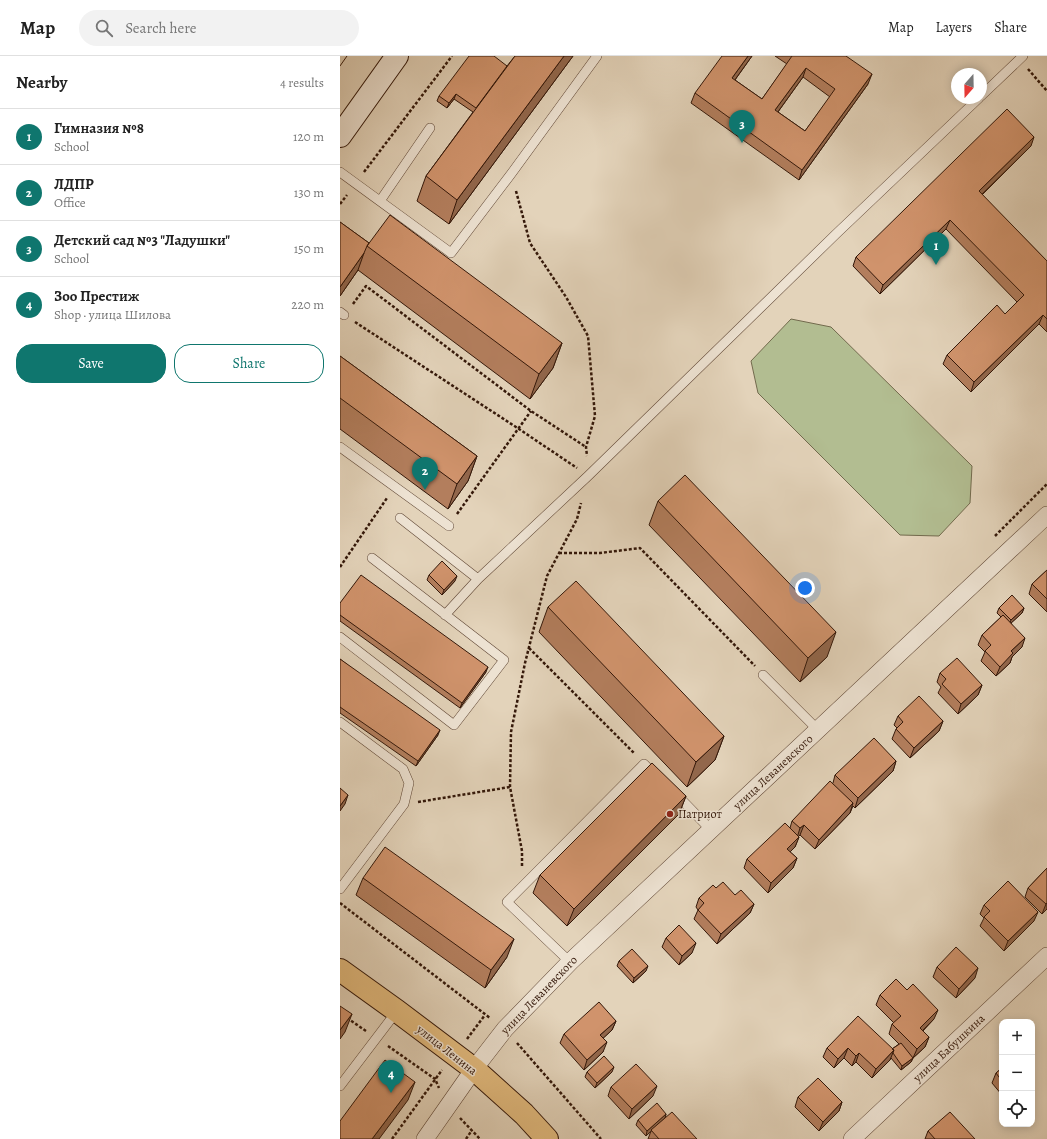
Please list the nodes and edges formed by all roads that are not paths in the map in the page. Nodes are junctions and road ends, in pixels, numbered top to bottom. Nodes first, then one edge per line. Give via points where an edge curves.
1 (397, 56) edge
2 (597, 56) edge
3 (1021, 58) edge
4 (987, 90) edge
5 (973, 104) edge
6 (430, 128) dead end
7 (340, 136) edge
8 (340, 172) edge
9 (380, 201) junction
10 (340, 448) edge
11 (400, 518) dead end
12 (1045, 522) edge
13 (449, 526) road end
14 (372, 558) dead end
15 (478, 579) junction
16 (445, 615) junction
17 (340, 637) edge
18 (763, 675) road end
19 (340, 722) edge
20 (818, 730) junction
21 (661, 780) edge
22 (672, 791) edge
23 (712, 830) junction
24 (341, 885) edge
25 (1047, 956) edge
26 (570, 962) junction
27 (340, 970) edge
28 (398, 1011) junction
29 (474, 1069) junction
30 (340, 1086) edge
31 (425, 1139) edge
32 (547, 1139) edge
33 (852, 1139) edge

1 - 7 main road
2 - 9 lane via 451,253
3 - 4 lane
5 - 15 lane
6 - 9 lane
8 - 9 lane
10 - 13 lane
11 - 15 lane
12 - 20 street, улица Леваневского
14 - 16 lane
15 - 16 lane
16 - 17 lane via 504,660 454,725
18 - 20 lane
19 - 24 lane via 403,769 409,783 404,804
20 - 23 street, улица Леваневского
21 - 26 lane via 644,764 507,902
22 - 23 lane
23 - 26 street, улица Леваневского
25 - 33 street, улица Бабушкина
26 - 29 street, улица Леваневского via 505,1029
27 - 28 main road, улица Ленина
28 - 29 main road, улица Ленина
28 - 30 lane
29 - 31 street, улица Леваневского
29 - 32 main road, улица Ленина via 524,1114

